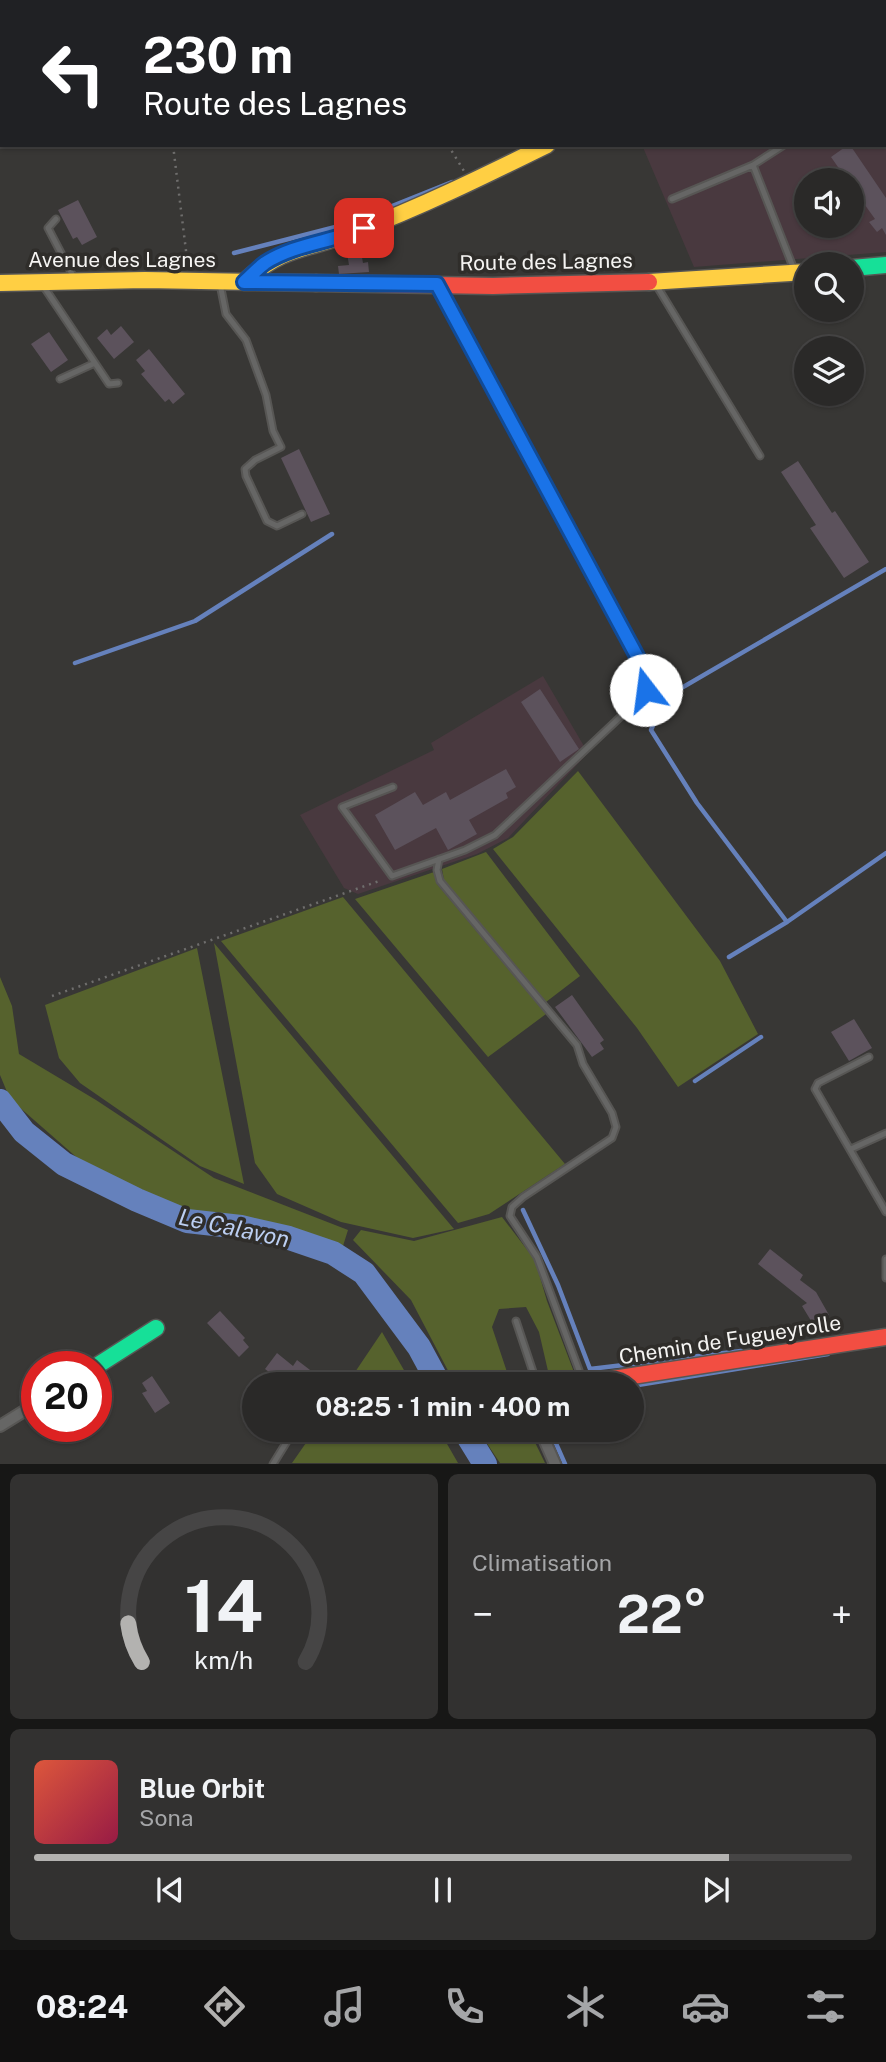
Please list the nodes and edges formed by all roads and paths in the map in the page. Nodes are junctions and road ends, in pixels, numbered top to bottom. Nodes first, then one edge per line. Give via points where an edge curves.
1 (173, 147) edge
2 (449, 147) edge
3 (543, 147) edge
4 (780, 147) edge
5 (753, 165) junction
6 (471, 183) junction
7 (672, 199) dead end
8 (56, 219) dead end
9 (794, 256) edge
10 (886, 265) edge
11 (864, 267) edge
12 (794, 272) edge
13 (189, 279) junction
14 (76, 280) junction
15 (40, 281) junction
16 (220, 281) junction
17 (653, 281) junction
18 (244, 282) junction
19 (0, 283) edge
20 (437, 284) junction
21 (95, 363) junction
22 (60, 379) dead end
23 (118, 383) dead end
24 (760, 456) dead end
25 (302, 514) dead end
26 (393, 787) dead end
27 (439, 859) junction
28 (392, 876) junction
29 (52, 996) dead end
30 (869, 1057) dead end
31 (886, 1133) edge
32 (851, 1149) junction
33 (886, 1212) edge
34 (886, 1259) edge
35 (886, 1278) edge
36 (516, 1321) dead end
37 (156, 1328) dead end
38 (886, 1337) edge
39 (112, 1356) edge
40 (533, 1372) edge
41 (578, 1372) edge
42 (644, 1375) edge
43 (21, 1413) edge
44 (0, 1426) edge
45 (287, 1442) edge
46 (545, 1442) edge
47 (273, 1464) edge
48 (555, 1464) edge

1 - 13 path
2 - 6 path
3 - 6 street
4 - 5 lane
5 - 7 lane
5 - 9 lane
6 - 18 street via 346,236 264,263
8 - 14 lane via 48,228
10 - 11 street
12 - 17 street, Route des Lagnes
13 - 14 street, Avenue des Lagnes
13 - 16 street, Avenue des Lagnes
14 - 15 street, Avenue des Lagnes
15 - 19 street, Avenue des Lagnes
15 - 21 lane
16 - 18 street, Avenue des Lagnes
16 - 25 lane via 226,314 246,340 281,447 255,460 245,469 246,476 267,521 277,526
17 - 20 street, Route des Lagnes
17 - 24 lane
18 - 20 street, Route des Lagnes
20 - 27 lane via 646,673 646,690 633,705 495,835
21 - 22 lane
21 - 23 lane via 110,384
26 - 28 lane via 342,807
27 - 28 lane
27 - 41 lane via 440,881 577,1045 616,1127 612,1138 523,1197 510,1216 537,1258
28 - 29 path
30 - 32 lane via 818,1083 815,1089
31 - 32 lane
32 - 33 lane
34 - 35 lane
36 - 40 lane
37 - 39 street
38 - 42 street, Chemin de Fugueyrolle
43 - 44 street
45 - 47 lane
46 - 48 street

